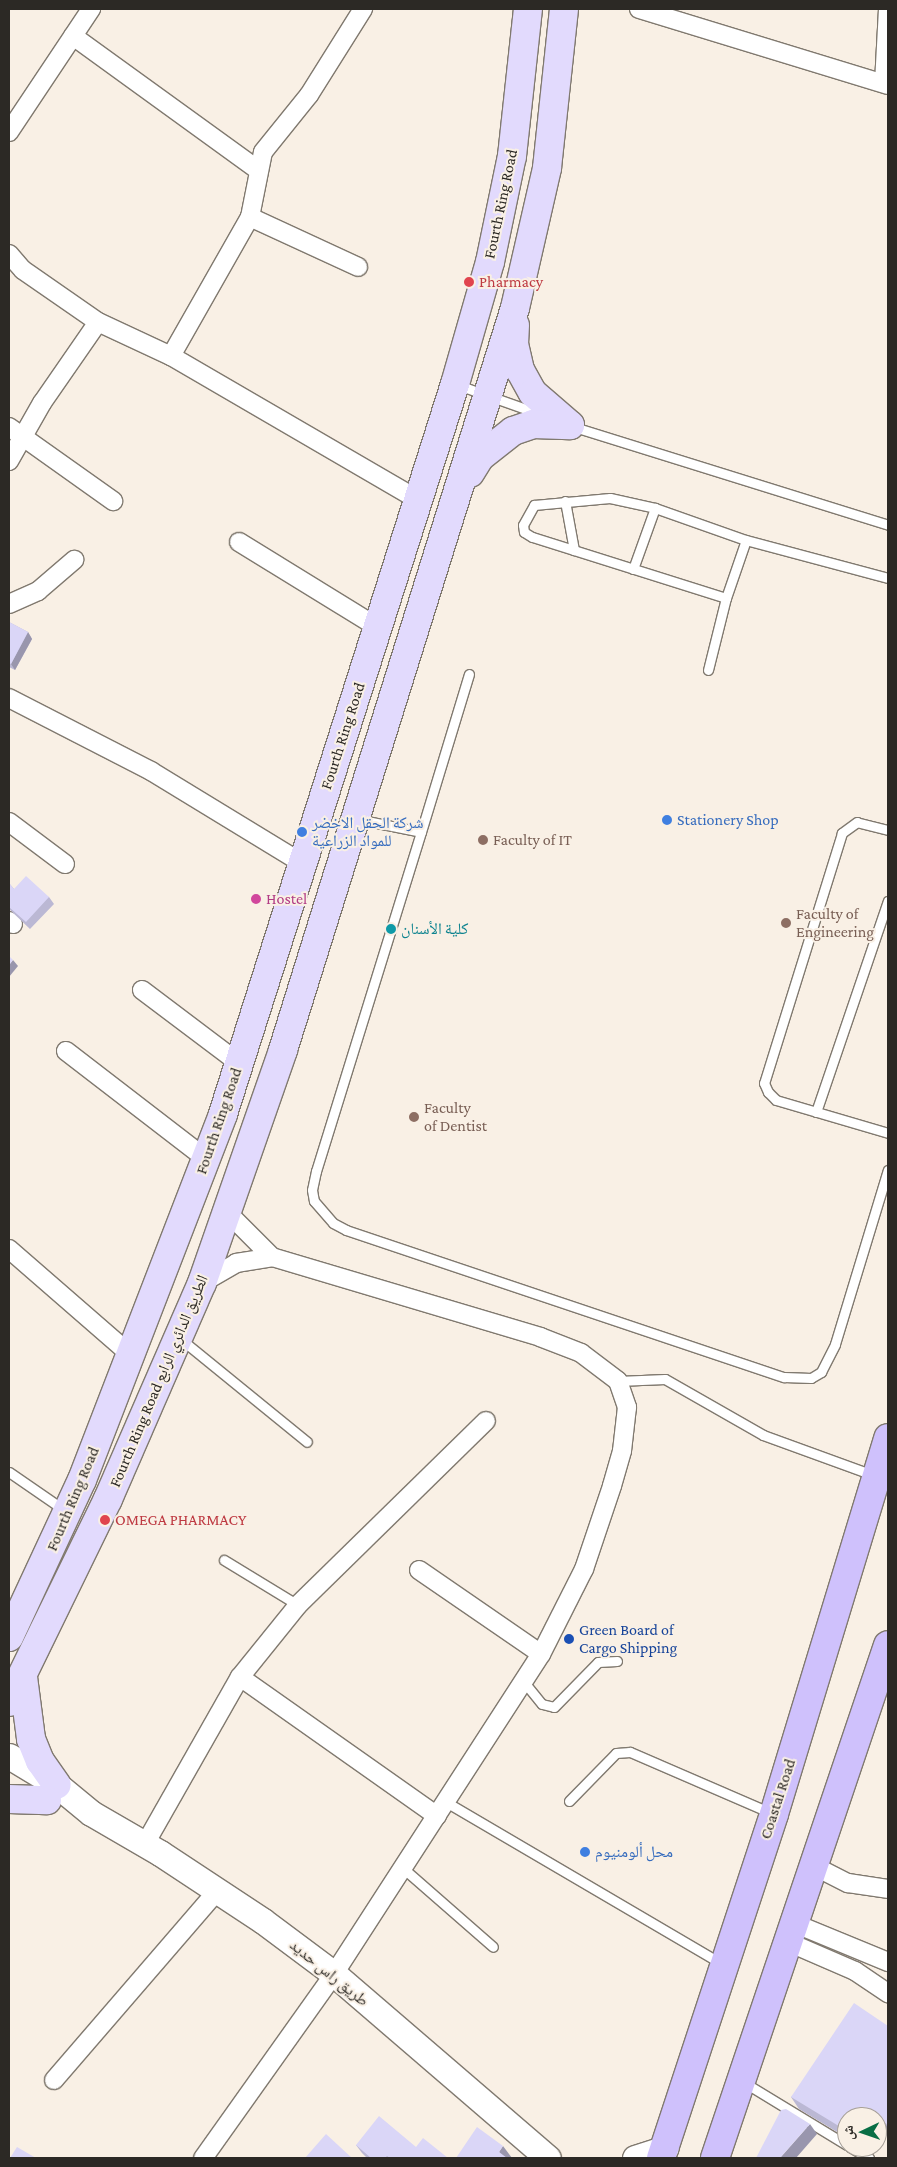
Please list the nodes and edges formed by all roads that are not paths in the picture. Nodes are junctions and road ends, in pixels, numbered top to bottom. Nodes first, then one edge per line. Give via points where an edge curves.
1 (91, 9) edge
2 (363, 9) edge
3 (528, 9) edge
4 (564, 9) edge
5 (639, 9) edge
6 (888, 9) edge
7 (73, 36) junction
8 (886, 84) edge
9 (9, 132) edge
10 (257, 169) junction
11 (250, 217) junction
12 (9, 254) edge
13 (358, 267) dead end
14 (515, 308) junction
15 (98, 322) junction
16 (171, 356) junction
17 (455, 384) junction
18 (488, 395) junction
19 (570, 425) junction
20 (15, 433) edge
21 (9, 461) edge
22 (461, 487) junction
23 (418, 500) junction
24 (113, 501) dead end
25 (565, 501) junction
26 (655, 508) junction
27 (888, 525) edge
28 (746, 540) junction
29 (239, 542) dead end
30 (574, 550) junction
31 (74, 560) dead end
32 (633, 569) junction
33 (888, 578) edge
34 (726, 598) junction
35 (9, 604) edge
36 (377, 627) junction
37 (708, 670) dead end
38 (469, 674) dead end
39 (9, 698) edge
40 (357, 819) junction
41 (9, 822) edge
42 (888, 830) edge
43 (421, 832) junction
44 (302, 862) junction
45 (65, 864) dead end
46 (888, 901) edge
47 (142, 990) dead end
48 (66, 1051) dead end
49 (239, 1063) junction
50 (816, 1112) junction
51 (888, 1133) edge
52 (206, 1159) junction
53 (888, 1170) edge
54 (228, 1213) junction
55 (9, 1249) edge
56 (272, 1257) junction
57 (202, 1283) junction
58 (178, 1336) junction
59 (132, 1356) junction
60 (618, 1381) junction
61 (486, 1421) dead end
62 (888, 1438) edge
63 (307, 1442) dead end
64 (9, 1472) edge
65 (876, 1476) junction
66 (68, 1512) junction
67 (224, 1560) dead end
68 (419, 1570) dead end
69 (298, 1606) junction
70 (13, 1628) edge
71 (888, 1645) edge
72 (541, 1654) junction
73 (617, 1661) dead end
74 (22, 1677) junction
75 (240, 1677) junction
76 (524, 1682) junction
77 (9, 1702) edge
78 (9, 1756) edge
79 (9, 1784) edge
80 (52, 1793) junction
81 (9, 1799) edge
82 (570, 1801) dead end
83 (441, 1809) junction
84 (774, 1814) junction
85 (146, 1844) junction
86 (814, 1866) junction
87 (404, 1869) junction
88 (888, 1889) edge
89 (218, 1890) junction
90 (792, 1933) junction
91 (493, 1947) dead end
92 (888, 1962) edge
93 (722, 1964) junction
94 (334, 1974) junction
95 (888, 1993) edge
96 (54, 2080) dead end
97 (742, 2081) junction
98 (837, 2139) edge
99 (663, 2153) edge
100 (202, 2158) edge
101 (548, 2158) edge
102 (635, 2158) edge
103 (715, 2158) edge

1 - 7 street
2 - 10 street via 309,95 263,152
3 - 17 main road, Fourth Ring Road via 521,92 502,212
4 - 14 main road via 547,168
5 - 8 street
6 - 8 street
7 - 9 street
7 - 10 street
10 - 11 street
11 - 13 street
11 - 16 street
12 - 15 street via 23,270
14 - 18 main road
14 - 19 main road via 514,344 520,370 533,393
15 - 16 street
15 - 20 street
16 - 23 street
17 - 18 lane
17 - 23 main road, Fourth Ring Road
18 - 19 lane
18 - 22 main road
19 - 22 main road via 533,424 513,431 480,457
19 - 27 lane
20 - 21 street
20 - 24 street
22 - 40 main road
23 - 36 main road, Fourth Ring Road
25 - 26 lane via 610,498
25 - 30 lane
25 - 30 lane via 531,507 523,528 532,537
26 - 28 lane
26 - 32 lane
28 - 33 lane
28 - 34 lane
29 - 36 street
30 - 32 lane
31 - 35 street via 38,592
32 - 34 lane
34 - 37 lane
36 - 44 main road, Fourth Ring Road
38 - 43 lane
39 - 44 street via 151,771
40 - 43 lane
40 - 54 main road, Fourth Ring Road الطريق الدائري الرابع
41 - 45 street
42 - 50 lane via 857,822 842,833 765,1075 768,1092 776,1100
43 - 53 lane via 316,1171 314,1201 333,1223 784,1376 811,1378 821,1372 835,1344
44 - 49 main road, Fourth Ring Road
46 - 50 lane
47 - 49 street
48 - 52 street
49 - 52 main road, Fourth Ring Road
50 - 51 lane
52 - 59 main road, Fourth Ring Road
54 - 56 street
54 - 57 main road, Fourth Ring Road الطريق الدائري الرابع
55 - 59 street
56 - 57 street via 236,1263
56 - 60 street via 540,1337 581,1353
57 - 58 main road, Fourth Ring Road الطريق الدائري الرابع
58 - 63 lane
58 - 74 main road, Fourth Ring Road الطريق الدائري الرابع via 108,1499
59 - 66 main road, Fourth Ring Road
60 - 65 lane via 665,1379 763,1434
60 - 72 street via 627,1407 626,1426 612,1486 584,1569
61 - 69 street
62 - 65 highway, Coastal Road
64 - 66 lane
65 - 84 highway, Coastal Road
66 - 70 main road, Fourth Ring Road
67 - 69 lane
68 - 72 street
69 - 75 street
71 - 86 highway
72 - 76 street
73 - 76 lane via 598,1662 554,1707 542,1704
74 - 77 main road, Fourth Ring Road الطريق الدائري الرابع
74 - 80 main road via 31,1739
75 - 83 street
75 - 85 street
76 - 83 street
78 - 80 street, طريق راس حديد
79 - 80 street, طريق راس حديد
80 - 81 main road
80 - 85 street, طريق راس حديد
82 - 84 lane via 616,1753 630,1752
83 - 87 street
83 - 93 lane
84 - 93 highway, Coastal Road
85 - 89 street, طريق راس حديد
86 - 88 street via 848,1883
86 - 90 highway
87 - 91 lane
87 - 94 street
89 - 94 street, طريق راس حديد
89 - 96 street
90 - 92 street
90 - 95 street
90 - 97 highway
93 - 99 highway, Coastal Road
94 - 100 street
94 - 101 street, طريق راس حديد
97 - 98 lane
97 - 103 highway
99 - 102 street

